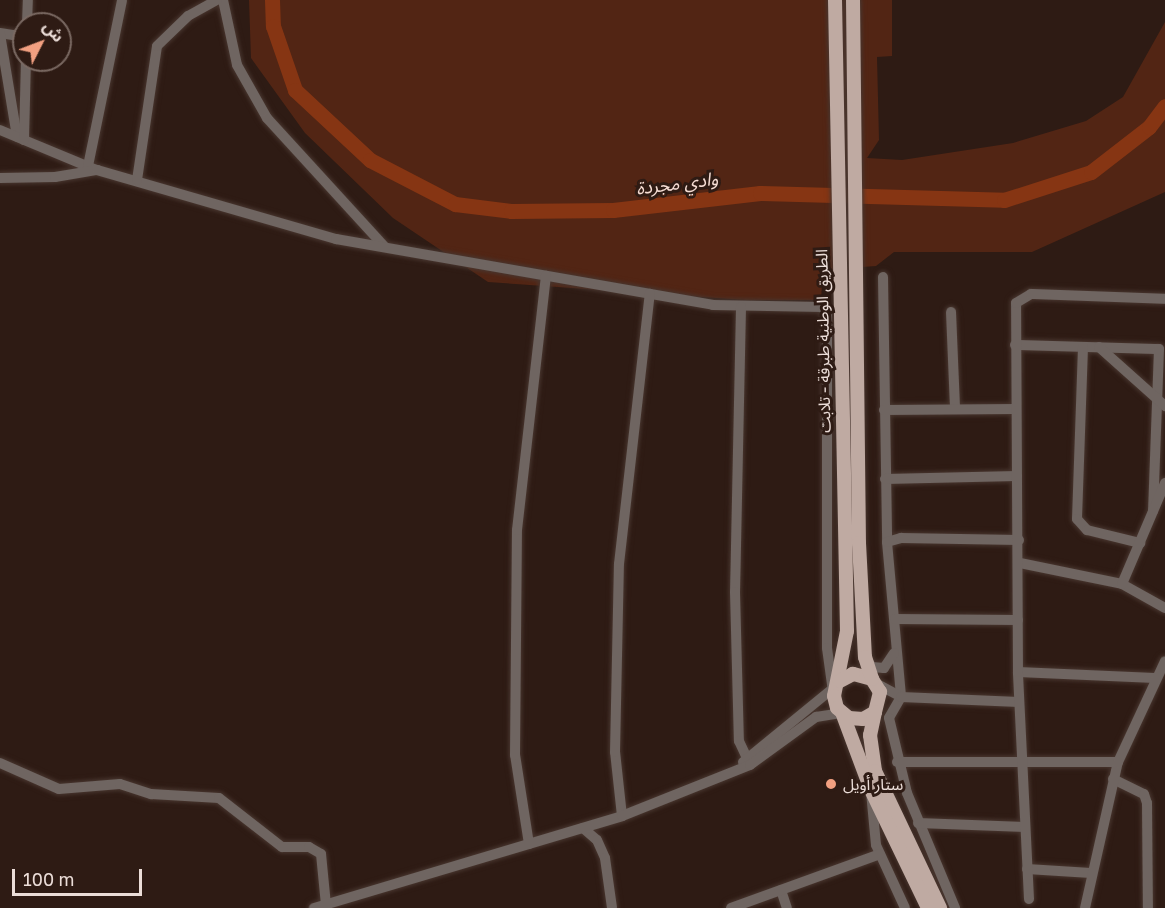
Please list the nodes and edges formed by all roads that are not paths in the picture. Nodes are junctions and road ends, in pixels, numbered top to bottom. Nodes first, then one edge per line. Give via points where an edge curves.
1 (122, 0) edge
2 (217, 0) edge
3 (223, 0) edge
4 (835, 0) edge
5 (853, 0) edge
6 (0, 34) edge
7 (25, 72) edge
8 (0, 130) edge
9 (20, 138) junction
10 (92, 168) junction
11 (0, 178) edge
12 (137, 180) junction
13 (384, 246) junction
14 (546, 276) junction
15 (883, 277) dead end
16 (650, 294) junction
17 (1165, 299) edge
18 (741, 307) junction
19 (951, 312) dead end
20 (1015, 345) junction
21 (1083, 347) junction
22 (1099, 347) junction
23 (1157, 394) junction
24 (1165, 406) edge
25 (955, 409) junction
26 (1016, 409) junction
27 (884, 410) junction
28 (1017, 476) junction
29 (885, 479) junction
30 (1165, 483) edge
31 (1153, 511) junction
32 (1019, 540) junction
33 (887, 542) junction
34 (1140, 543) junction
35 (1020, 563) junction
36 (1122, 584) junction
37 (1165, 608) edge
38 (896, 619) junction
39 (1018, 620) junction
40 (895, 647) junction
41 (827, 648) junction
42 (865, 657) junction
43 (1165, 661) edge
44 (843, 664) junction
45 (1018, 672) junction
46 (1155, 678) junction
47 (870, 679) junction
48 (836, 688) junction
49 (901, 697) junction
50 (1019, 702) junction
51 (876, 709) junction
52 (842, 714) junction
53 (870, 735) junction
54 (892, 741) junction
55 (1024, 760) junction
56 (748, 762) junction
57 (897, 762) junction
58 (1118, 762) junction
59 (0, 763) edge
60 (1113, 779) junction
61 (871, 790) junction
62 (622, 816) junction
63 (918, 823) junction
64 (583, 828) junction
65 (1025, 828) junction
66 (530, 844) junction
67 (880, 854) junction
68 (1027, 869) junction
69 (1091, 873) junction
70 (781, 890) junction
71 (1029, 899) dead end
72 (326, 905) junction
73 (314, 908) edge
74 (612, 908) edge
75 (731, 908) edge
76 (787, 908) edge
77 (905, 908) edge
78 (928, 908) edge
79 (940, 908) edge
80 (955, 908) edge
81 (1086, 908) edge
82 (1148, 908) edge

1 - 10 street
2 - 12 street via 188,16 157,46
3 - 13 street via 237,65 258,104
4 - 44 main road, الطريق الوطنية طبرقة - تلابت via 837,274 848,631
5 - 42 main road, الطريق الوطنية طبرقة - تلابت
6 - 9 street
7 - 9 street
8 - 9 street
9 - 10 street
10 - 11 street via 55,177
10 - 12 street
12 - 13 street via 253,218
13 - 14 street
14 - 16 street
14 - 66 street via 518,530 515,755
15 - 27 street
16 - 18 street
16 - 62 street via 619,564 615,752
17 - 20 street via 1024,295 1016,303
18 - 41 street via 825,309
18 - 56 street via 735,592 739,741
19 - 25 street
20 - 21 street
20 - 26 street
21 - 22 street
21 - 34 street via 1077,519 1087,530
22 - 23 street
22 - 23 street via 1160,349
23 - 24 street
23 - 31 street
25 - 26 street
25 - 27 street
26 - 28 street
27 - 29 street
28 - 29 street
28 - 32 street
29 - 33 street
30 - 31 street
31 - 34 street
32 - 33 street via 901,538
32 - 35 street
33 - 38 street
34 - 36 street
35 - 36 street
35 - 39 street
36 - 37 street
38 - 39 street
38 - 40 street
39 - 45 street
40 - 42 street via 891,663 884,668 872,667
40 - 49 street
41 - 44 street
41 - 48 street
42 - 47 main road, الطريق الوطنية طبرقة - تلابت
43 - 46 street
44 - 47 street
44 - 48 main road, الطريق الوطنية طبرقة - تلابت
45 - 46 street
45 - 50 street
46 - 58 street
47 - 48 main road
47 - 49 street
47 - 51 main road, الطريق الوطنية طبرقة - تلابت
48 - 52 main road
48 - 56 street
49 - 50 street
49 - 51 street
49 - 54 street via 890,714
50 - 55 street
51 - 52 main road via 856,720
51 - 53 main road
52 - 56 street via 816,717
52 - 61 main road
53 - 54 street via 884,728
53 - 79 main road via 882,789
54 - 57 street
55 - 57 street
55 - 58 street
55 - 65 street
56 - 62 street
57 - 63 street
58 - 60 street
59 - 72 street via 59,789 120,784 146,793 224,801 282,847 309,847 321,854
60 - 69 street
60 - 82 street via 1144,794 1147,803
61 - 67 street via 873,833
61 - 78 main road
62 - 64 street
63 - 65 street
63 - 80 street
64 - 66 street
64 - 74 street via 597,840 606,858
65 - 68 street
66 - 72 street
67 - 70 street
67 - 77 street
68 - 69 street
68 - 71 street
69 - 81 street
70 - 75 street
70 - 76 street
72 - 73 street

